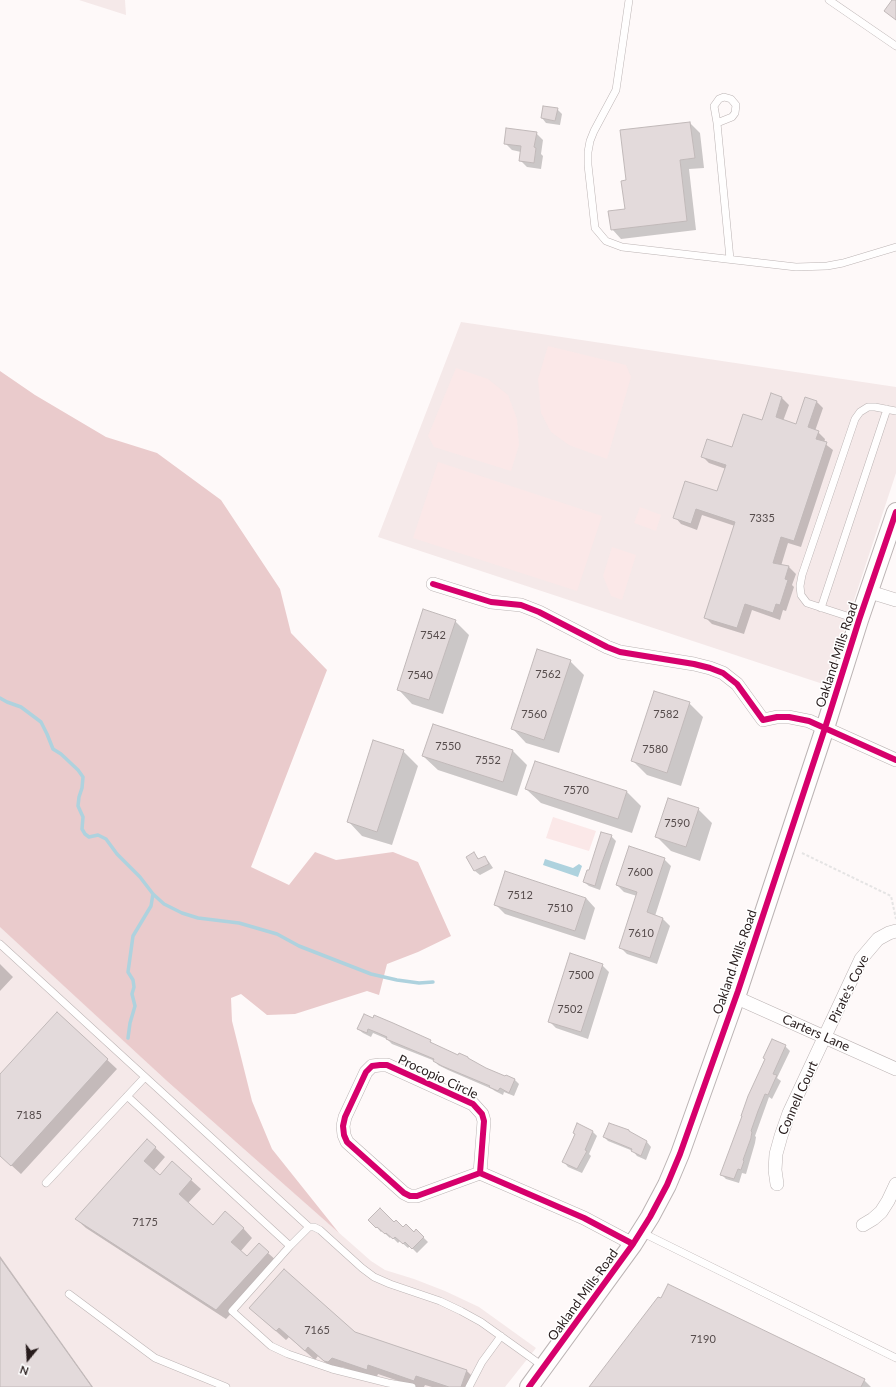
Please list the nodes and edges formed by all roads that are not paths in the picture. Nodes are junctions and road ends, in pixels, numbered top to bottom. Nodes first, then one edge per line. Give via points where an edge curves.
1 (629, 0) edge
2 (830, 0) edge
3 (896, 46) edge
4 (717, 123) dead end
5 (896, 247) edge
6 (730, 259) junction
7 (887, 409) junction
8 (896, 411) edge
9 (896, 512) edge
10 (433, 584) dead end
11 (870, 592) junction
12 (896, 600) edge
13 (821, 608) junction
14 (859, 620) junction
15 (825, 728) junction
16 (896, 760) edge
17 (896, 931) edge
18 (0, 944) edge
19 (735, 997) junction
20 (825, 1037) junction
21 (896, 1069) edge
22 (145, 1077) junction
23 (127, 1096) junction
24 (480, 1173) junction
25 (46, 1183) dead end
26 (777, 1184) dead end
27 (896, 1184) edge
28 (863, 1225) dead end
29 (309, 1227) junction
30 (637, 1238) junction
31 (290, 1246) junction
32 (69, 1294) dead end
33 (501, 1336) junction
34 (896, 1358) edge
35 (544, 1367) junction
36 (226, 1387) edge
37 (412, 1387) edge
38 (469, 1387) edge
39 (529, 1387) edge

1 - 6 lane via 616,90 594,131 588,152 595,228 606,241 622,247
2 - 3 lane
4 - 6 lane
5 - 6 lane via 827,266 796,267
7 - 8 lane
7 - 13 lane
7 - 13 lane via 868,407 855,419 804,567 800,586 801,596 807,603
9 - 11 street, Oakland Mills Road
10 - 15 street via 491,602 521,605 620,652 710,668 723,673 737,684 763,720 789,717 809,721
11 - 12 street
11 - 14 street, Oakland Mills Road
13 - 14 lane
14 - 15 street, Oakland Mills Road
15 - 16 street
15 - 19 street, Oakland Mills Road
17 - 20 street, Pirate's Cove via 878,939 861,959
18 - 22 lane
19 - 20 street, Carters Lane
19 - 30 street, Oakland Mills Road via 680,1154 667,1185
20 - 21 street, Carters Lane
20 - 26 street, Connell Court via 780,1136 776,1154
22 - 23 lane
22 - 29 lane
23 - 25 lane
23 - 31 lane
24 - 24 street, Procopio Circle via 417,1196 404,1193 347,1142 344,1135 346,1117 366,1072 372,1066 387,1065 473,1104 482,1114 484,1121
24 - 30 street
27 - 28 street via 881,1212
29 - 31 lane
29 - 33 lane via 320,1230 374,1277 440,1301 481,1322
30 - 34 lane
30 - 35 street, Oakland Mills Road
31 - 37 lane via 232,1311 271,1346 288,1354 332,1369
32 - 36 lane via 155,1358
33 - 35 lane
33 - 38 lane via 482,1362
35 - 39 street, Oakland Mills Road

